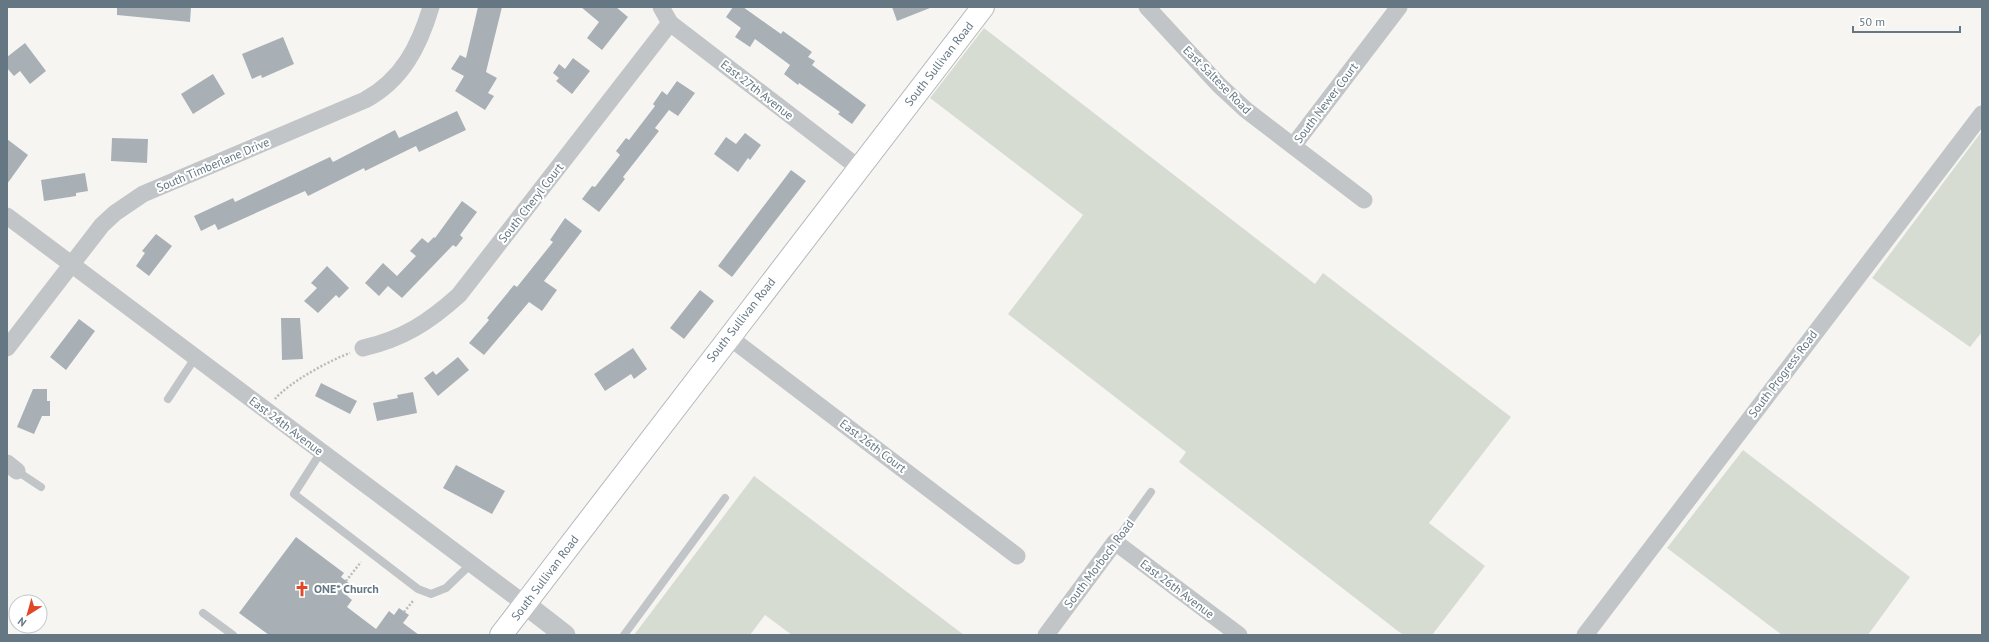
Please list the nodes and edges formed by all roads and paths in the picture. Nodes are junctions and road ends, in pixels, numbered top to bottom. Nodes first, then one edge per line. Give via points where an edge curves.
1 (431, 7) edge
2 (662, 7) edge
3 (983, 7) edge
4 (1147, 7) edge
5 (1399, 7) edge
6 (670, 23) junction
7 (1982, 114) edge
8 (1293, 146) junction
9 (859, 168) junction
10 (1364, 200) dead end
11 (7, 216) edge
12 (70, 265) junction
13 (729, 337) junction
14 (7, 348) edge
15 (363, 348) joint
16 (195, 358) junction
17 (168, 399) dead end
18 (266, 411) junction
19 (321, 452) junction
20 (12, 467) edge
21 (41, 487) dead end
22 (1151, 492) dead end
23 (725, 498) dead end
24 (1116, 542) junction
25 (1018, 556) dead end
26 (360, 562) dead end
27 (471, 564) junction
28 (346, 581) dead end
29 (413, 601) dead end
30 (525, 604) junction
31 (404, 612) dead end
32 (203, 613) dead end
33 (233, 635) edge
34 (501, 635) edge
35 (565, 635) edge
36 (624, 635) edge
37 (1046, 635) edge
38 (1239, 635) edge
39 (1585, 635) edge

1 - 12 street, South Timberlane Drive via 424,30 412,54 397,76 382,91 143,194 106,221
2 - 6 street, East 27th Avenue
3 - 9 main road, South Sullivan Road
4 - 8 street, East Saltese Road via 1219,85 1246,110
5 - 8 street, South Newer Court
6 - 9 street, East 27th Avenue
6 - 15 street, South Cheryl Court via 459,295 419,327 386,343
7 - 39 street, South Progress Road
8 - 10 street, South Newer Court
9 - 13 main road, South Sullivan Road
11 - 12 street, East 24th Avenue
12 - 14 street, South Timberlane Drive
12 - 16 street, East 24th Avenue
13 - 25 street, East 26th Court
13 - 30 main road, South Sullivan Road
15 - 18 path via 339,357 285,390
16 - 17 lane
16 - 18 street, East 24th Avenue
18 - 19 street, East 24th Avenue
19 - 27 street, East 24th Avenue
19 - 27 lane via 294,494 418,588 431,594 446,588
20 - 21 lane
22 - 24 lane, South Morboch Road
23 - 36 lane
24 - 37 street, South Morboch Road
24 - 38 street, East 26th Avenue
26 - 28 path
27 - 30 street, East 24th Avenue
29 - 31 path
30 - 34 main road, South Sullivan Road
30 - 35 street, East 24th Avenue
32 - 33 lane

